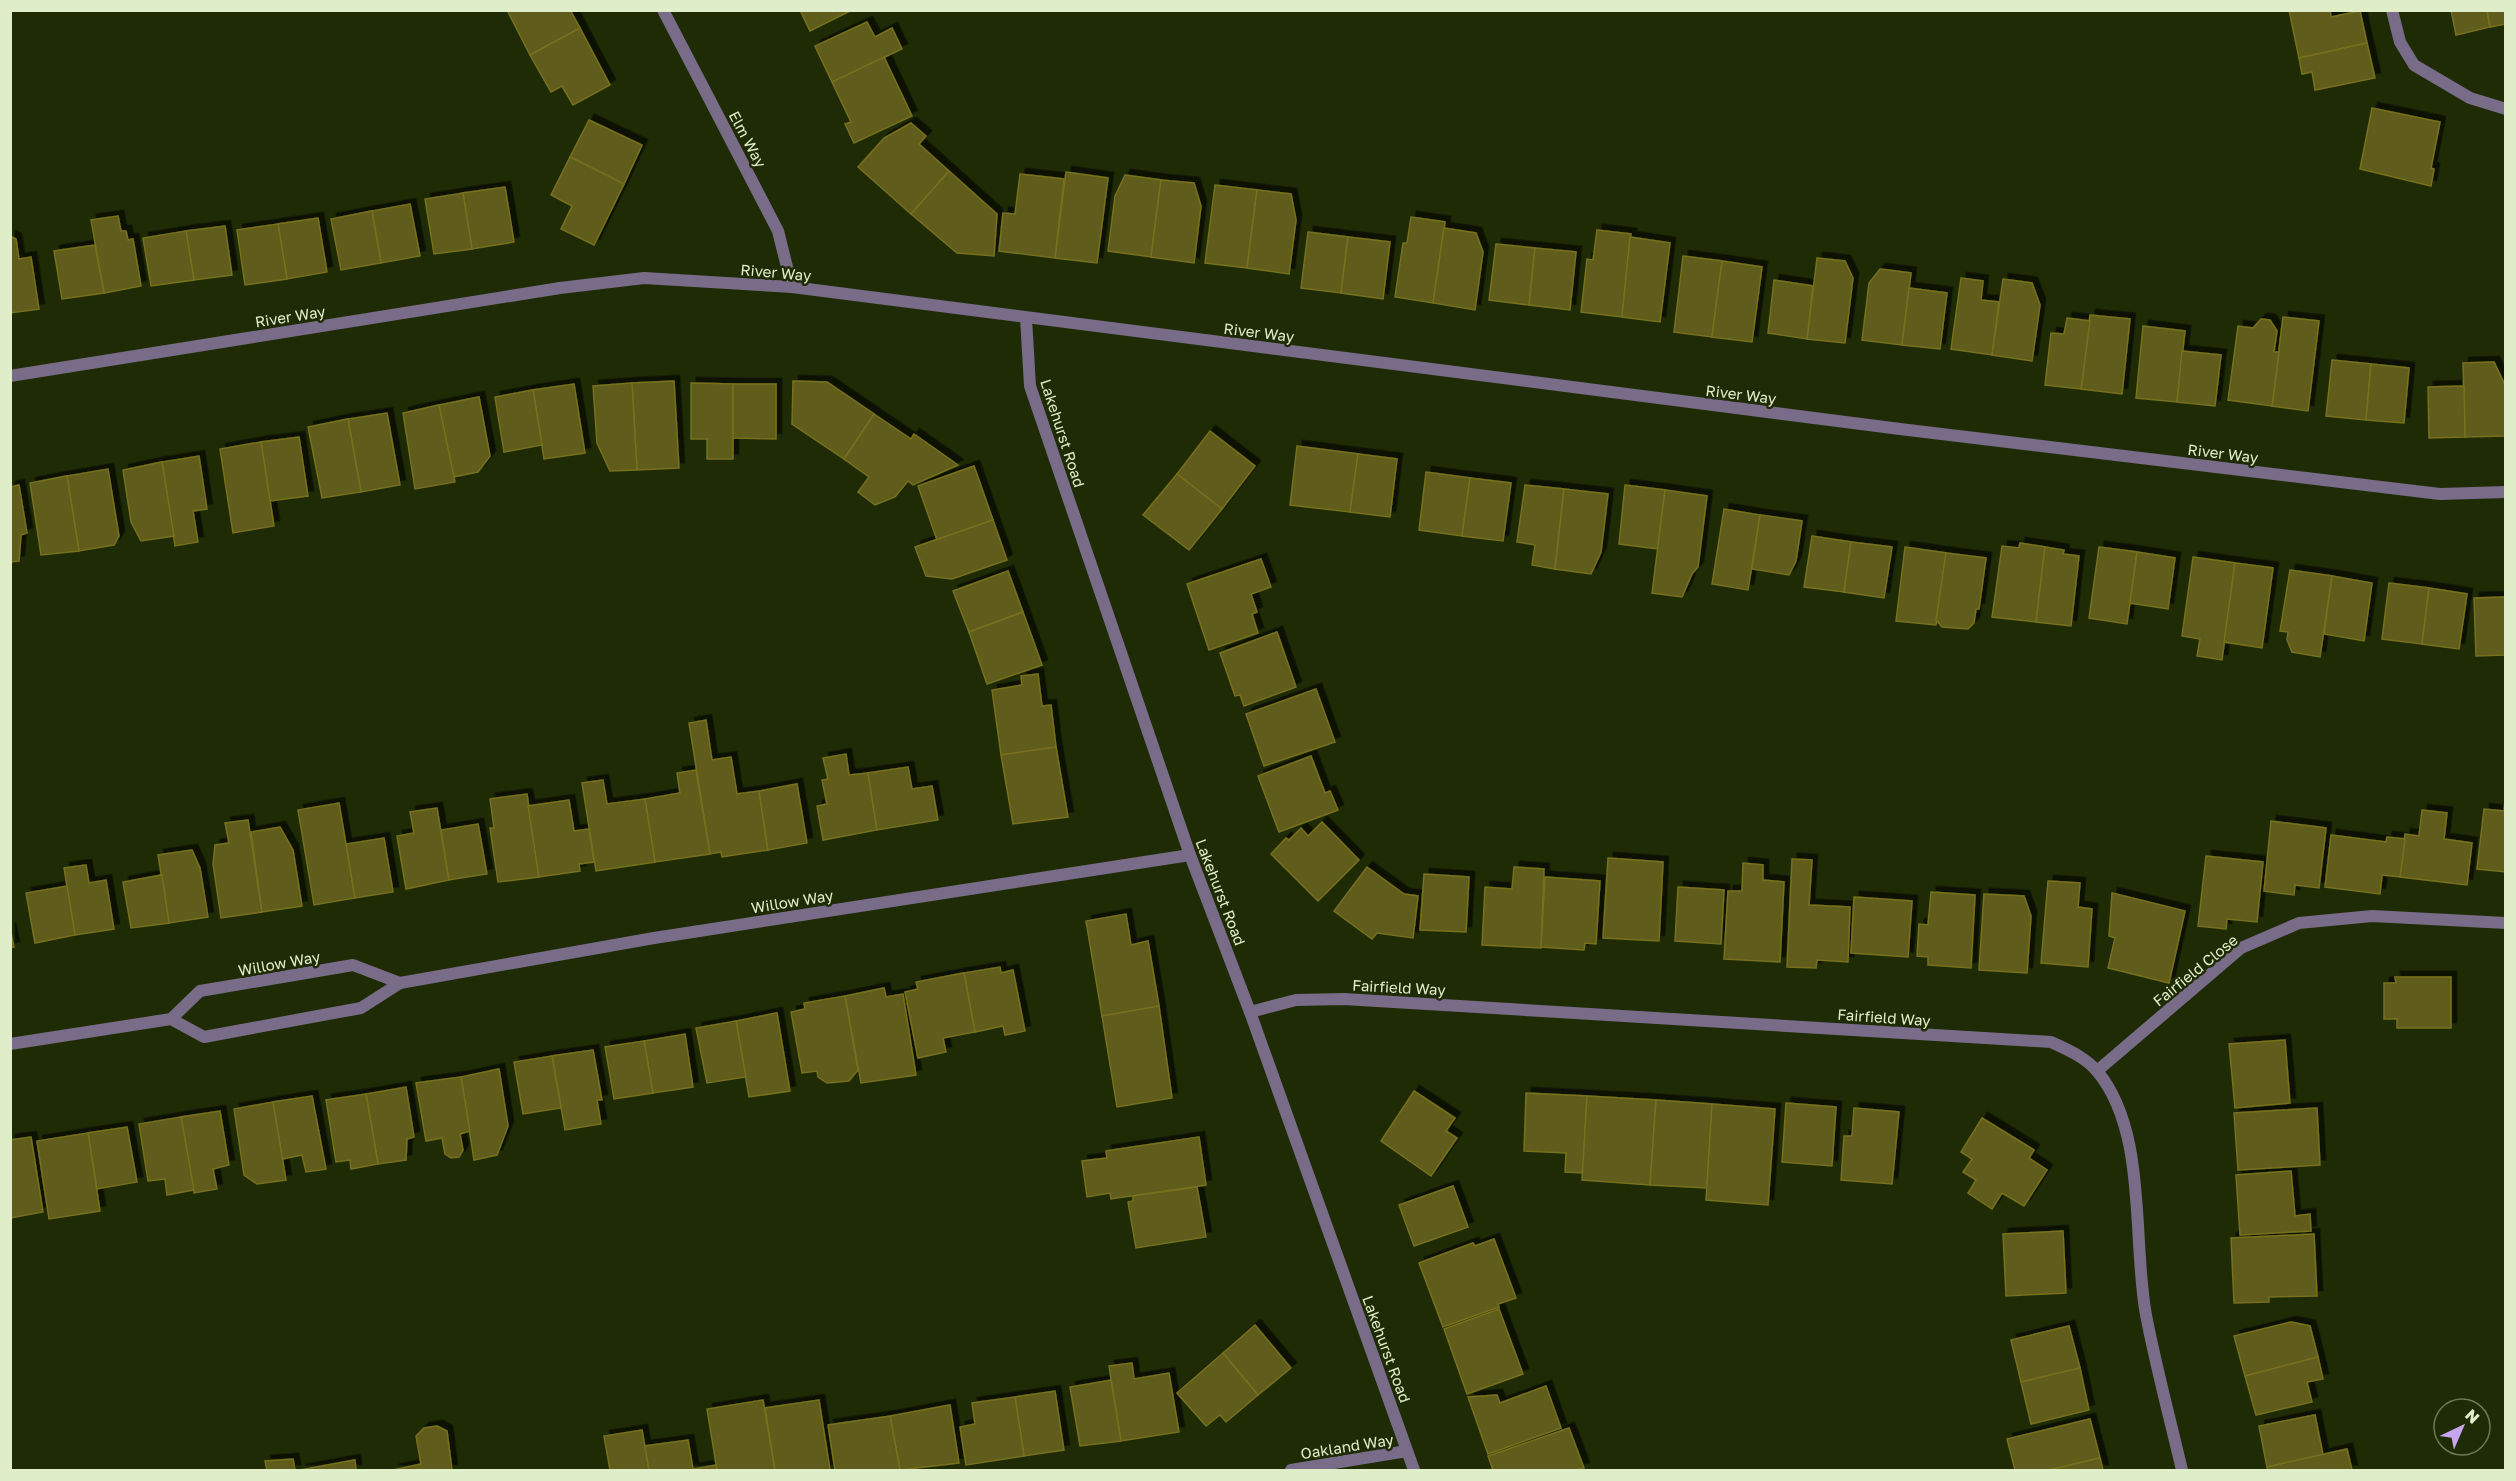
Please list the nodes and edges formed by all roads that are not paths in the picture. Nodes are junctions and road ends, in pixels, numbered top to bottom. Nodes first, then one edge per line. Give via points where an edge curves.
1 (663, 10) edge
2 (2392, 10) edge
3 (2505, 109) edge
4 (792, 287) junction
5 (1026, 318) junction
6 (10, 376) edge
7 (2505, 492) edge
8 (1190, 855) junction
9 (2505, 923) edge
10 (400, 982) junction
11 (1250, 1012) junction
12 (171, 1019) junction
13 (10, 1044) edge
14 (2097, 1071) junction
15 (1407, 1451) junction
16 (1291, 1470) edge
17 (1414, 1470) edge
18 (2182, 1470) edge

1 - 4 street, Elm Way via 778,231
2 - 3 street via 2400,42 2414,65 2470,98
4 - 5 street, River Way
4 - 6 street, River Way via 644,278
5 - 7 street, River Way via 2440,494
5 - 8 street, Lakehurst Road via 1030,386
8 - 10 street, Willow Way via 654,938
8 - 11 street, Lakehurst Road
9 - 14 street, Fairfield Close via 2372,916 2299,923 2241,948
10 - 12 street, Willow Way via 361,1008 204,1036
10 - 12 street, Willow Way via 353,965 200,991
11 - 14 street, Fairfield Way via 1296,1000 1344,999 2051,1042 2076,1053
11 - 15 street, Lakehurst Road
12 - 13 street
14 - 18 street, Fairfield Way via 2116,1102 2129,1141 2145,1313
15 - 16 street, Oakland Way
15 - 17 street, Lakehurst Road

